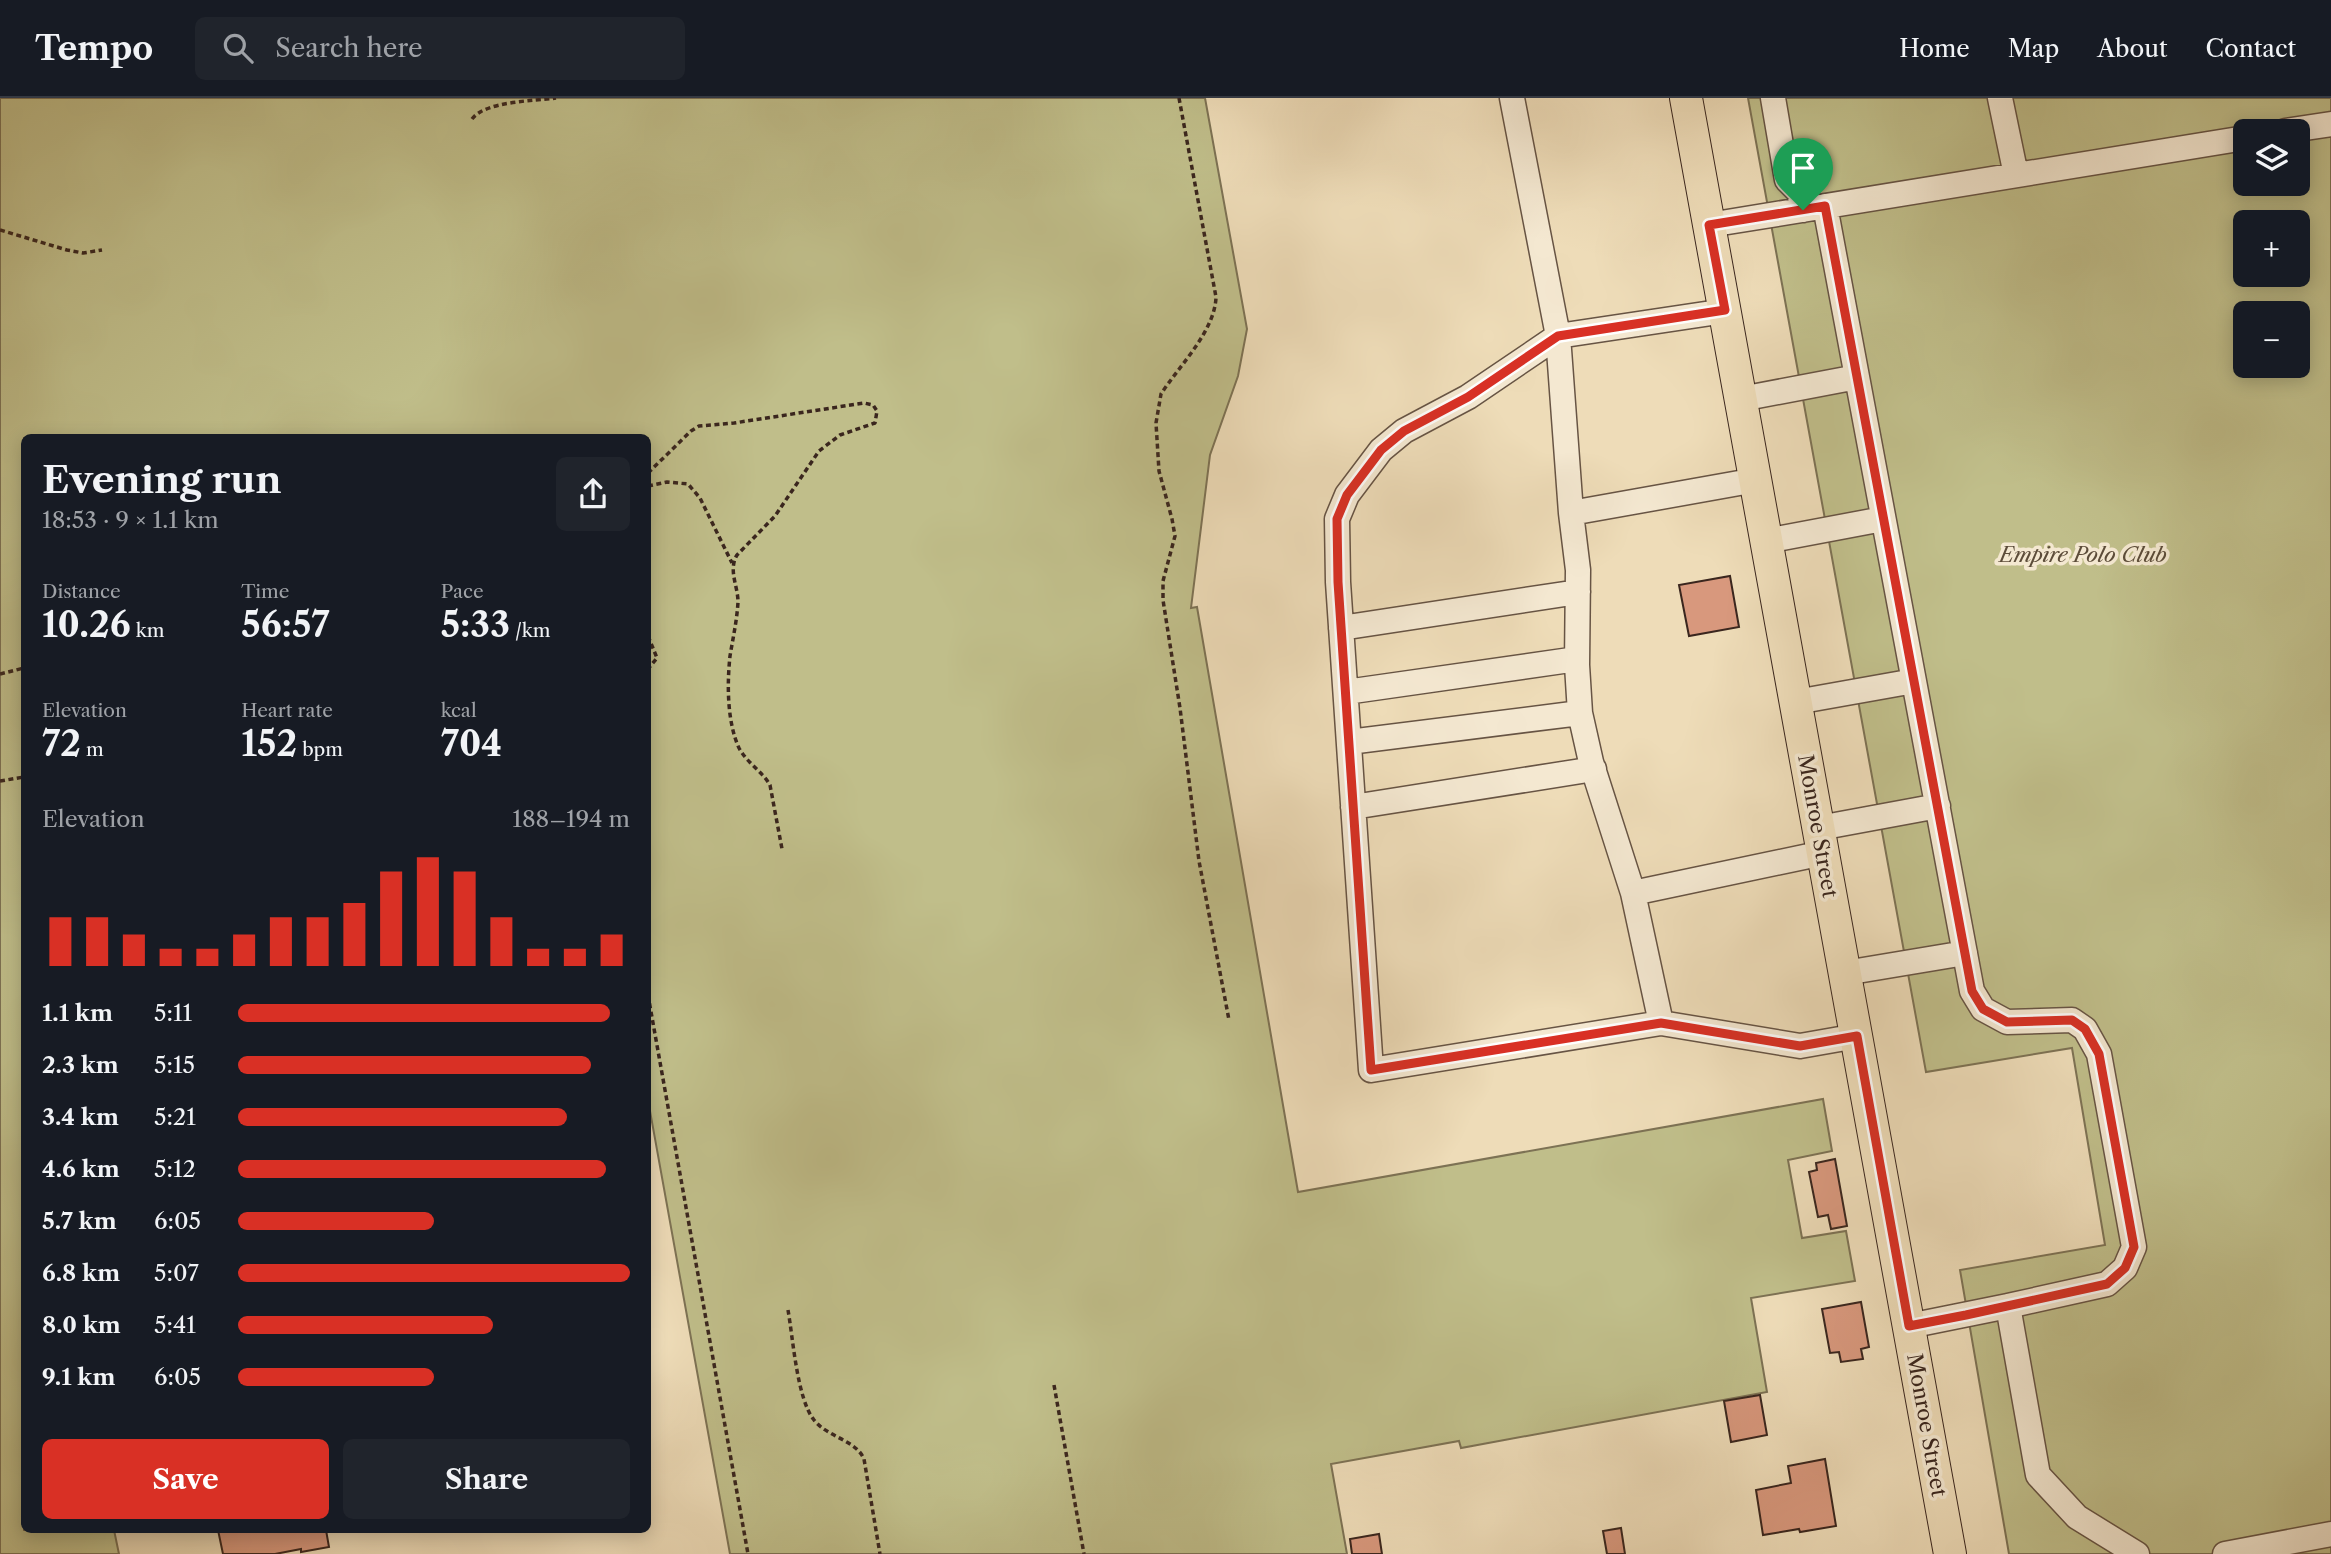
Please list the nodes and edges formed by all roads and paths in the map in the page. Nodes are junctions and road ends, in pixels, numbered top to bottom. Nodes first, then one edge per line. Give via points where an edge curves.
1 (556, 98) edge
2 (1179, 98) edge
3 (1512, 98) edge
4 (1686, 98) edge
5 (1773, 98) edge
6 (2000, 98) edge
7 (472, 119) dead end
8 (2331, 124) edge
9 (2310, 127) edge
10 (2233, 140) edge
11 (2016, 175) junction
12 (1814, 208) junction
13 (1709, 225) junction
14 (0, 230) edge
15 (102, 250) dead end
16 (1725, 310) junction
17 (1558, 336) junction
18 (1857, 377) junction
19 (1741, 399) junction
20 (651, 469) edge
21 (1756, 480) junction
22 (651, 485) edge
23 (1571, 513) junction
24 (1883, 519) junction
25 (1766, 541) junction
26 (732, 563) junction
27 (1578, 592) junction
28 (1341, 628) junction
29 (651, 643) edge
30 (1577, 659) junction
31 (651, 666) edge
32 (21, 669) edge
33 (0, 674) edge
34 (1914, 681) junction
35 (1346, 692) junction
36 (1796, 702) junction
37 (1580, 713) junction
38 (1349, 742) junction
39 (1594, 769) junction
40 (21, 778) edge
41 (0, 781) edge
42 (1937, 806) junction
43 (1353, 807) junction
44 (1821, 841) junction
45 (782, 849) dead end
46 (1633, 893) junction
47 (1965, 953) junction
48 (1845, 973) junction
49 (651, 1012) edge
50 (1228, 1020) dead end
51 (1661, 1023) junction
52 (1857, 1036) junction
53 (2008, 1306) junction
54 (788, 1310) dead end
55 (1909, 1326) junction
56 (1054, 1385) dead end
57 (2331, 1534) edge
58 (748, 1554) edge
59 (880, 1554) edge
60 (1084, 1554) edge
61 (1950, 1554) edge
62 (2137, 1554) edge
63 (2225, 1554) edge

1 - 7 path via 490,107
2 - 50 path via 1216,297 1208,326 1161,394 1157,407 1159,471 1175,536 1163,581 1163,600 1199,861
3 - 17 lane
4 - 13 main road, Monroe Street
5 - 12 lane via 1787,180
6 - 11 lane
8 - 9 lane
10 - 11 lane
11 - 12 lane
12 - 13 lane
12 - 18 lane
13 - 16 main road, Monroe Street
14 - 15 path via 66,250
16 - 17 lane
16 - 19 main road, Monroe Street
17 - 23 lane
17 - 28 lane via 1468,397 1404,431 1363,471 1337,519
18 - 19 lane
18 - 24 lane
19 - 21 main road, Monroe Street
20 - 26 path via 699,426 873,405 875,423 840,435 819,452 775,516
21 - 23 lane
21 - 25 main road, Monroe Street
22 - 26 path via 688,484 717,528
23 - 27 lane
24 - 25 lane
24 - 34 lane
25 - 36 main road, Monroe Street
26 - 45 path via 738,605 730,659 732,722 739,748 770,785
27 - 28 lane
27 - 30 lane
28 - 35 lane
29 - 31 path via 657,658
30 - 35 lane
30 - 37 lane
32 - 33 path
34 - 36 lane
34 - 42 lane
35 - 38 lane
36 - 44 main road, Monroe Street
37 - 38 lane
37 - 39 lane
38 - 43 lane
39 - 43 lane
39 - 46 lane
40 - 41 path
42 - 44 lane
42 - 47 lane
43 - 51 lane via 1371,1070
44 - 46 lane
44 - 48 main road, Monroe Street
46 - 51 lane
47 - 48 lane
47 - 53 lane via 1972,991 1983,1009 2007,1022 2072,1020 2085,1029 2099,1054 2134,1247 2125,1268 2107,1284
48 - 52 main road, Monroe Street
49 - 58 path
51 - 52 lane via 1800,1046
52 - 55 main road, Monroe Street
53 - 55 lane
53 - 62 lane via 2038,1475 2077,1517
54 - 59 path via 807,1410 829,1433 860,1450 864,1459
55 - 61 main road, Monroe Street
56 - 60 path
57 - 63 lane

